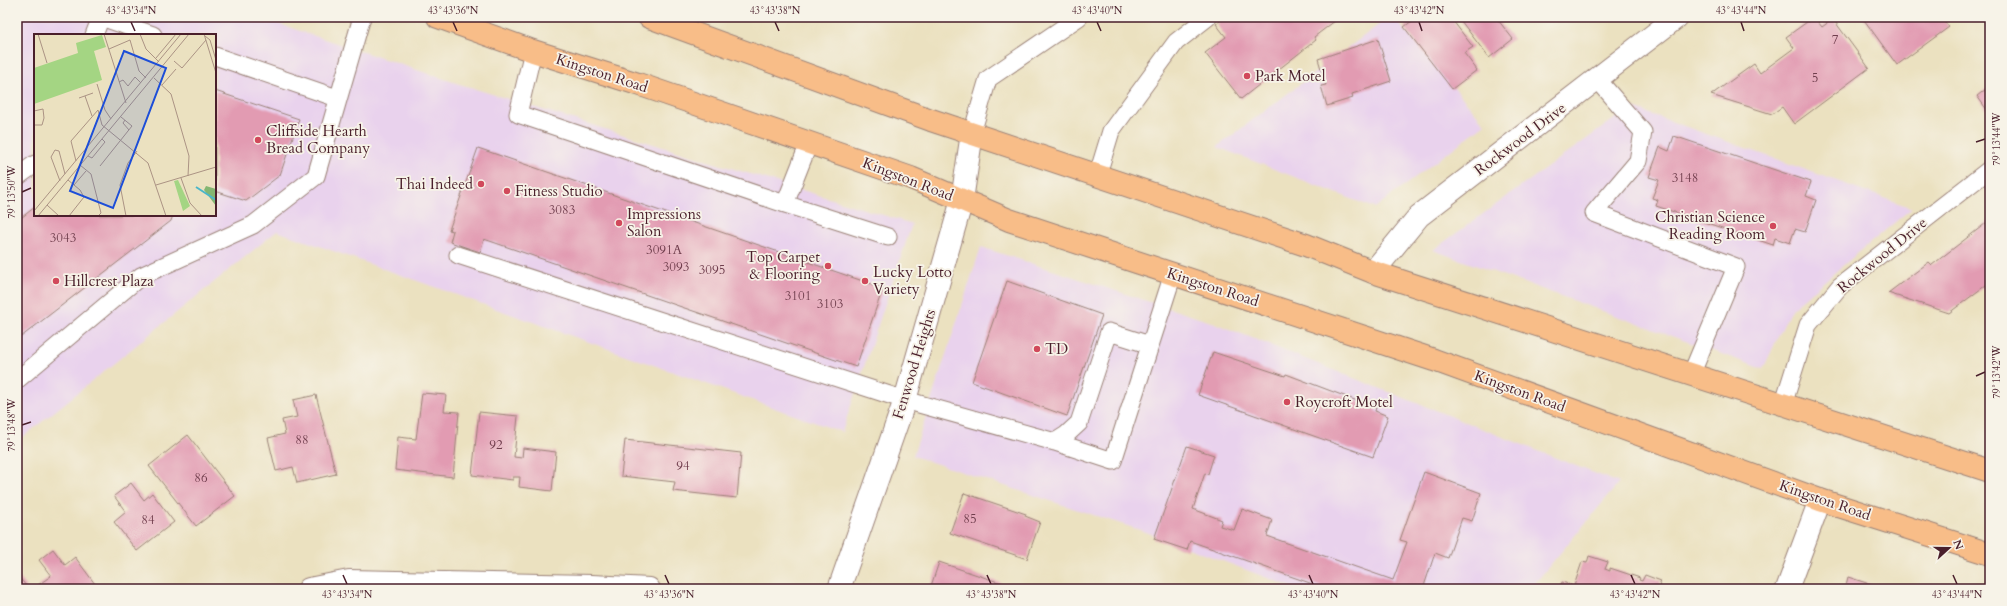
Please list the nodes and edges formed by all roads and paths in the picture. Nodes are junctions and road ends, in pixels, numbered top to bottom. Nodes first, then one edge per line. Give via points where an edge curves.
1 (101, 17) edge
2 (362, 17) edge
3 (438, 17) edge
4 (649, 17) edge
5 (1079, 17) edge
6 (1208, 17) edge
7 (1677, 17) edge
8 (94, 34) edge
9 (150, 34) edge
10 (533, 51) junction
11 (216, 56) edge
12 (1598, 80) junction
13 (337, 98) junction
14 (972, 134) junction
15 (809, 143) junction
16 (34, 165) edge
17 (1990, 169) edge
18 (17, 177) edge
19 (1097, 177) junction
20 (962, 200) junction
21 (785, 204) junction
22 (888, 237) dead end
23 (458, 255) dead end
24 (1373, 272) junction
25 (1173, 274) junction
26 (1150, 345) junction
27 (1691, 375) junction
28 (17, 380) edge
29 (905, 400) junction
30 (1784, 405) junction
31 (1055, 442) junction
32 (1990, 471) edge
33 (1820, 500) junction
34 (1990, 554) edge
35 (309, 589) edge
36 (649, 589) edge
37 (839, 589) edge
38 (1787, 589) edge

1 - 8 lane
1 - 9 lane
2 - 13 lane
3 - 10 main road, Kingston Road
4 - 14 main road
5 - 14 lane via 988,79
6 - 19 lane via 1176,42 1111,131
7 - 12 street, Rockwood Drive
10 - 15 main road, Kingston Road
10 - 21 lane via 518,114
11 - 13 lane
12 - 24 street, Rockwood Drive via 1419,216
12 - 27 lane via 1643,132 1638,161 1594,213 1736,268
13 - 28 lane via 316,176 253,225 141,276
14 - 19 main road
14 - 20 street, Fenwood Heights
15 - 20 main road, Kingston Road via 911,178
15 - 21 lane
16 - 18 lane
17 - 30 lane, Rockwood Drive via 1840,286 1808,325
19 - 24 main road via 1306,245
20 - 25 main road, Kingston Road via 1009,220
20 - 29 street, Fenwood Heights
21 - 22 lane
23 - 29 lane
24 - 27 main road
25 - 26 lane
25 - 33 main road, Kingston Road via 1434,360
26 - 31 lane via 1110,332 1079,423 1066,436
26 - 31 lane via 1113,461
27 - 30 main road
29 - 31 lane
29 - 37 street, Fenwood Heights
30 - 32 main road
33 - 34 main road, Kingston Road
33 - 38 street
35 - 36 street via 349,582 482,583

